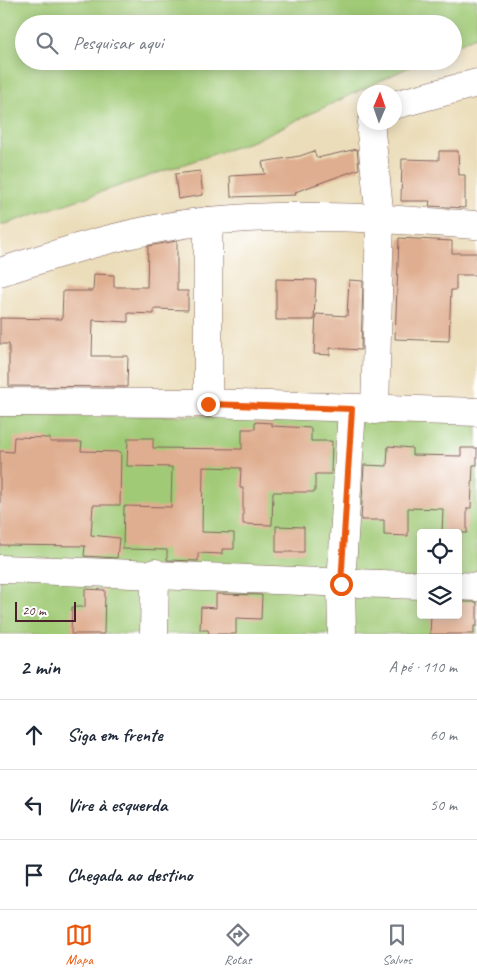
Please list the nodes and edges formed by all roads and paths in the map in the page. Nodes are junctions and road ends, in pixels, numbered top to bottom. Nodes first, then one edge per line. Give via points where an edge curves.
1 (477, 83) edge
2 (402, 103) edge
3 (371, 130) edge
4 (380, 219) junction
5 (208, 221) junction
6 (477, 225) edge
7 (0, 272) edge
8 (0, 402) edge
9 (208, 404) junction
10 (364, 409) junction
11 (477, 412) edge
12 (0, 569) edge
13 (155, 573) junction
14 (341, 584) junction
15 (417, 585) edge
16 (462, 586) edge
17 (477, 586) edge
18 (154, 634) edge
19 (342, 634) edge

1 - 2 street
3 - 4 street
4 - 5 street
4 - 6 street
4 - 10 street
5 - 7 street via 78,246
5 - 9 street
8 - 9 street
9 - 10 street
10 - 11 street
10 - 14 street
12 - 13 street
13 - 14 street
13 - 18 street
14 - 15 street
14 - 19 street
16 - 17 street

